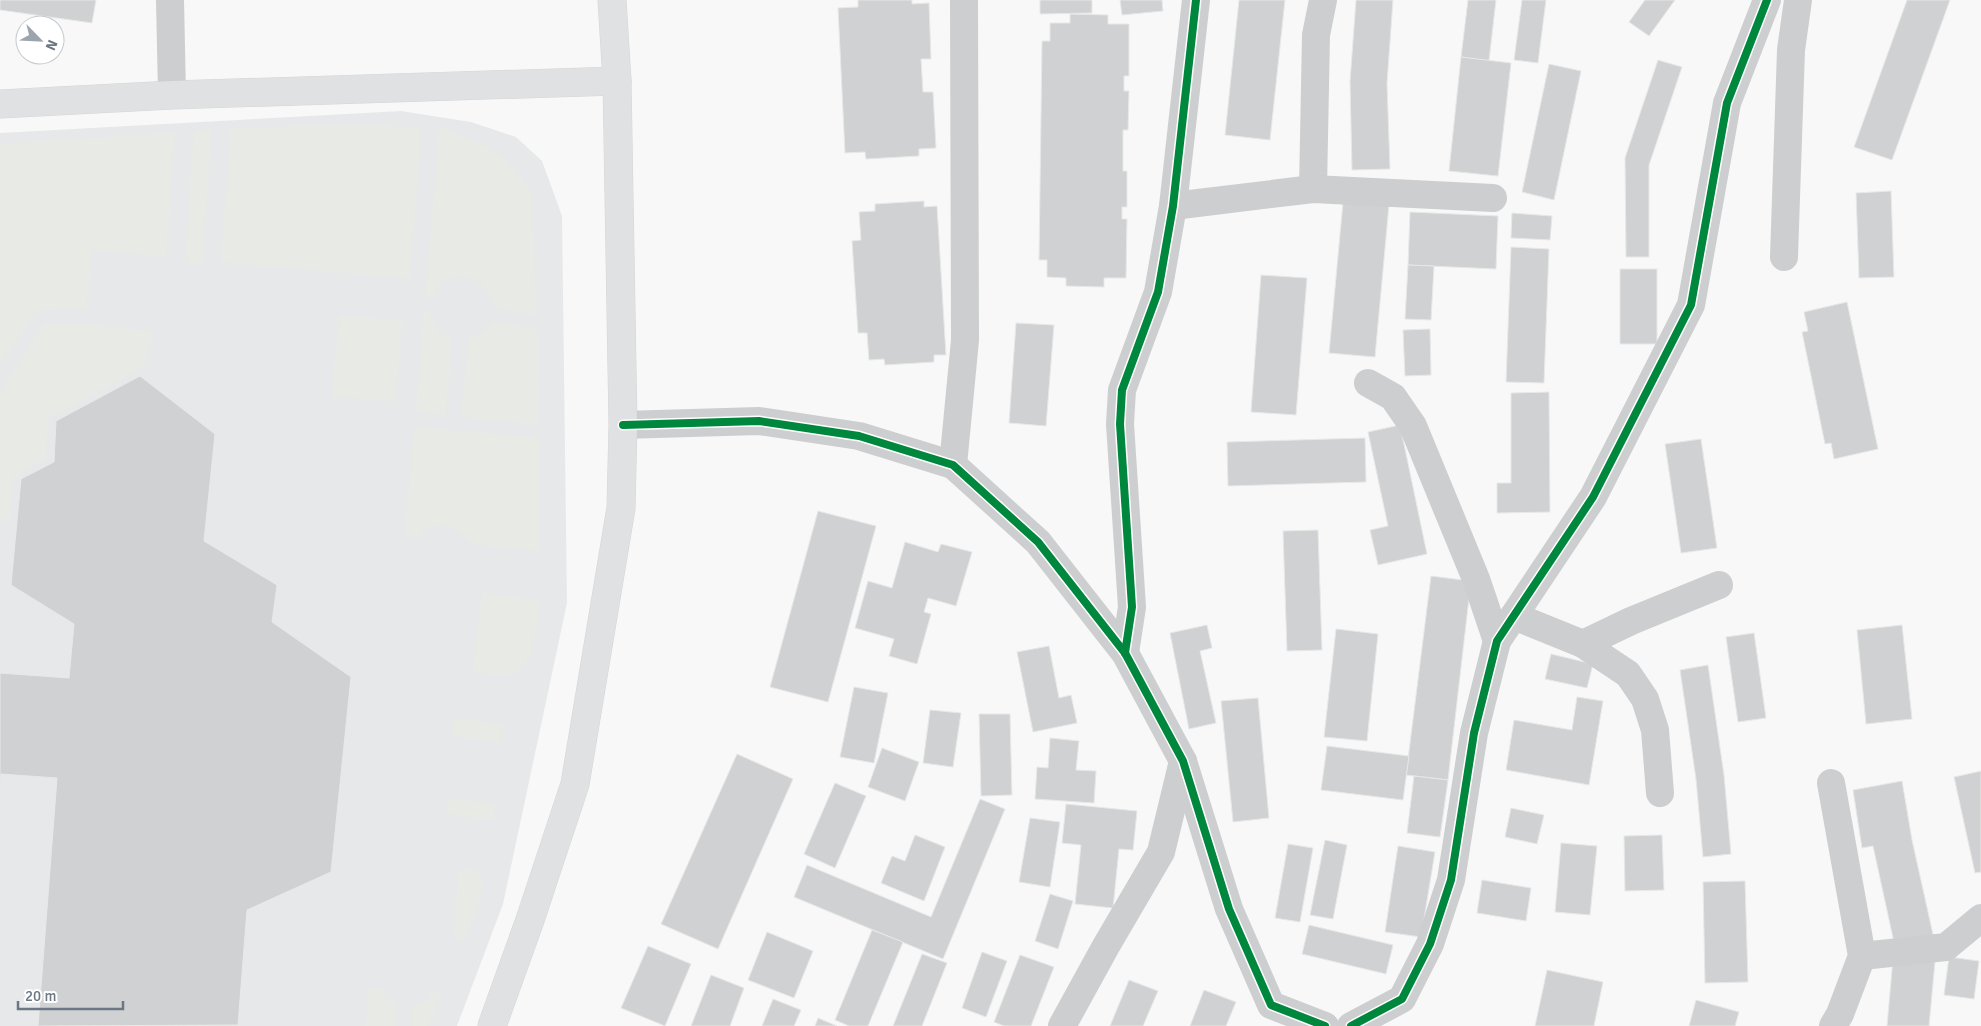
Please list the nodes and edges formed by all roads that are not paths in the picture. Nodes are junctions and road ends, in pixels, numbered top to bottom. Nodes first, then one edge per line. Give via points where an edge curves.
1 (170, 0) edge
2 (612, 0) edge
3 (964, 0) edge
4 (1196, 0) edge
5 (1323, 0) edge
6 (1767, 0) edge
7 (1798, 0) edge
8 (617, 81) junction
9 (172, 95) junction
10 (0, 104) edge
11 (1312, 189) junction
12 (1493, 198) dead end
13 (1173, 206) junction
14 (1784, 257) dead end
15 (1368, 383) dead end
16 (623, 425) junction
17 (953, 465) junction
18 (1719, 585) dead end
19 (1514, 616) junction
20 (1497, 642) junction
21 (1582, 644) junction
22 (1125, 654) junction
23 (1184, 761) junction
24 (1831, 783) dead end
25 (1660, 793) dead end
26 (1981, 918) edge
27 (1862, 956) junction
28 (1360, 1024) edge
29 (492, 1026) edge
30 (1062, 1026) edge
31 (1325, 1026) edge
32 (1833, 1026) edge

1 - 9 street
2 - 8 main road
3 - 17 street via 966,340
4 - 13 street
5 - 11 street via 1316,35
6 - 19 street via 1727,103 1692,305 1593,497
7 - 14 street via 1791,50
8 - 9 main road
8 - 16 main road
9 - 10 main road
11 - 12 street
11 - 13 street
13 - 22 street via 1158,292 1122,390 1120,424 1132,607
15 - 20 street via 1393,397 1413,426 1476,579
16 - 17 street via 758,421 859,436
16 - 29 main road via 621,508 575,784
17 - 22 street via 1038,542
18 - 21 street
19 - 20 street
19 - 21 street
20 - 28 street via 1474,733 1450,880 1430,944 1402,999
21 - 25 street via 1628,674 1645,699 1655,730
22 - 23 street
23 - 30 street via 1161,852
23 - 31 street via 1229,909 1271,1005
24 - 27 street
26 - 27 street via 1946,947
27 - 32 street

